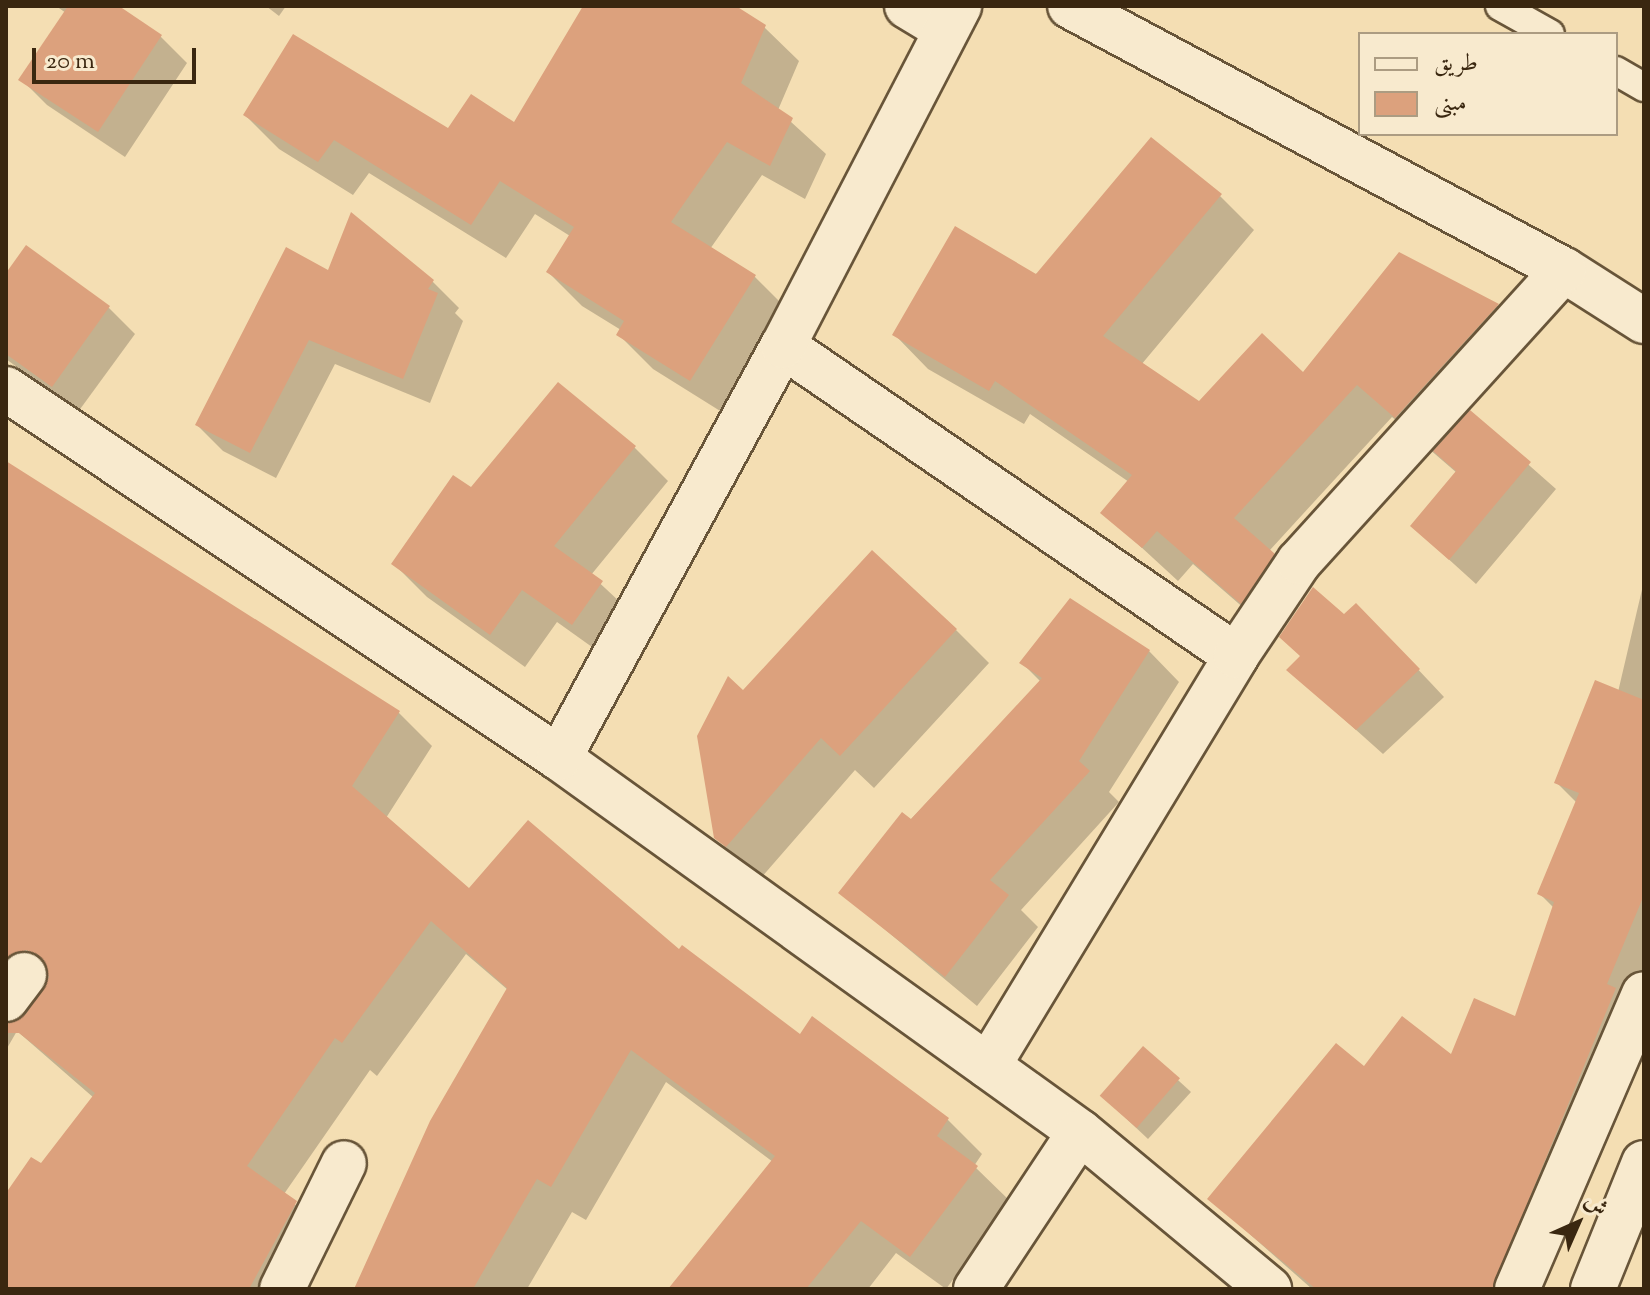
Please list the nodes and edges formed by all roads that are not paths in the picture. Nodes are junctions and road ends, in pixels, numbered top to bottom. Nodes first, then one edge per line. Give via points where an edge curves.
1 (907, 6) edge
2 (1070, 6) edge
3 (1500, 6) edge
4 (952, 18) edge
5 (1546, 32) edge
6 (1618, 72) edge
7 (1644, 87) edge
8 (1564, 270) junction
9 (1644, 321) edge
10 (783, 346) junction
11 (6, 389) edge
12 (1236, 656) junction
13 (559, 758) junction
14 (1644, 994) edge
15 (988, 1066) junction
16 (1080, 1132) junction
17 (344, 1163) dead end
18 (1644, 1163) edge
19 (282, 1289) edge
20 (976, 1289) edge
21 (1269, 1289) edge
22 (1517, 1289) edge
23 (1593, 1289) edge

1 - 4 street
2 - 8 street
3 - 5 lane
4 - 10 street
6 - 7 lane
8 - 9 street
8 - 12 street via 1299,562
10 - 12 street
10 - 13 street
11 - 13 street
12 - 15 street
13 - 15 street
14 - 22 street
15 - 16 street
16 - 20 street
16 - 21 street
17 - 19 street
18 - 23 street

